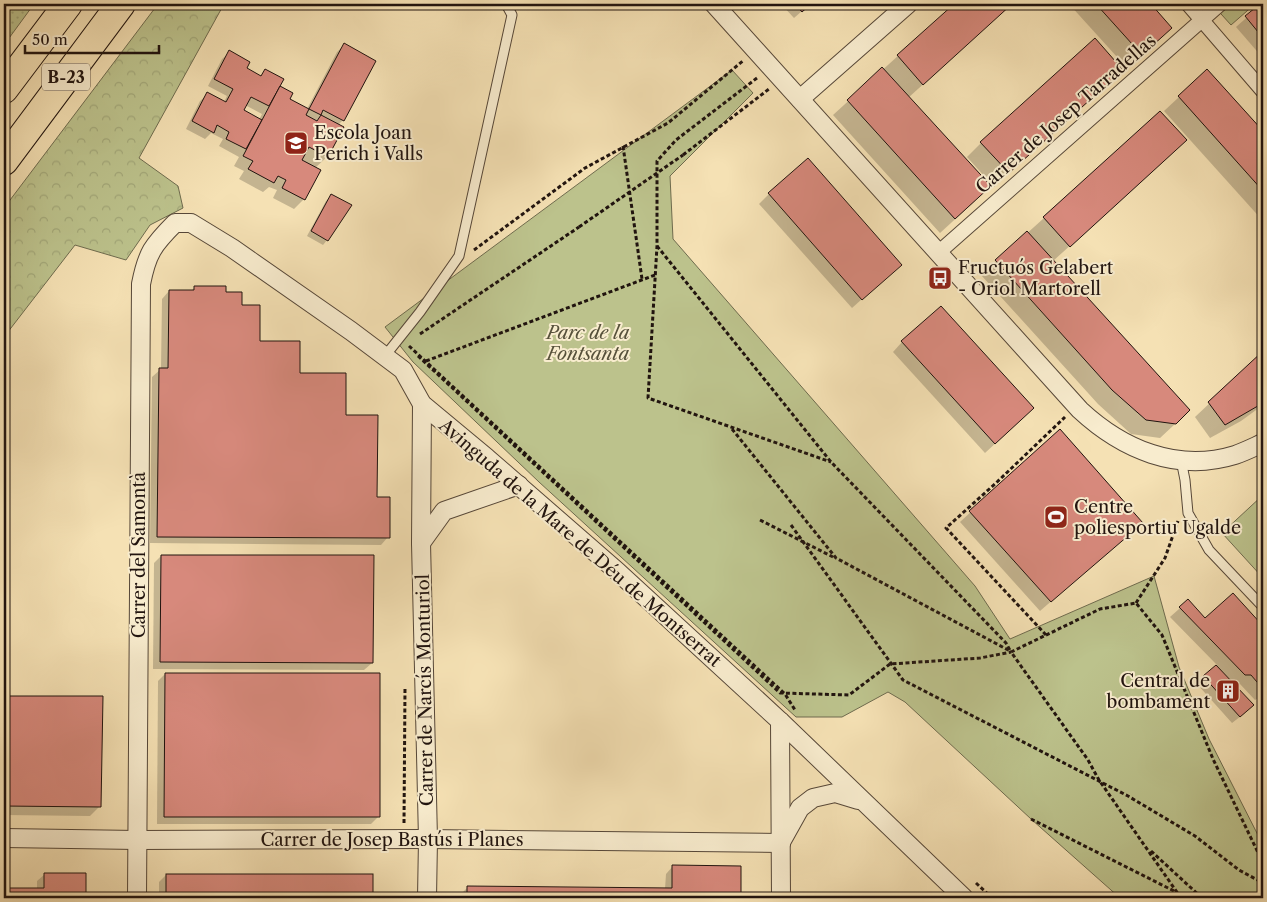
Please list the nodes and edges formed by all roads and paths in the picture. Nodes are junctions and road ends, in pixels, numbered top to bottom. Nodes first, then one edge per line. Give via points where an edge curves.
1 (68, 4) edge
2 (121, 4) edge
3 (506, 4) edge
4 (714, 4) edge
5 (908, 4) edge
6 (1188, 4) edge
7 (1220, 4) edge
8 (1202, 20) junction
9 (756, 51) junction
10 (776, 73) junction
11 (4, 89) edge
12 (1263, 91) edge
13 (800, 99) junction
14 (623, 146) junction
15 (4, 161) edge
16 (175, 223) joint
17 (657, 246) junction
18 (938, 253) junction
19 (459, 256) junction
20 (655, 275) junction
21 (642, 279) junction
22 (415, 338) dead end
23 (406, 344) dead end
24 (385, 356) junction
25 (424, 362) junction
26 (403, 370) junction
27 (422, 404) junction
28 (731, 428) junction
29 (1053, 429) dead end
30 (1263, 443) edge
31 (1181, 460) junction
32 (831, 462) junction
33 (519, 486) junction
34 (1187, 500) junction
35 (760, 520) dead end
36 (791, 525) dead end
37 (803, 542) junction
38 (421, 543) junction
39 (836, 558) junction
40 (1136, 603) junction
41 (1263, 606) edge
42 (1046, 635) junction
43 (1011, 652) junction
44 (890, 664) junction
45 (785, 694) junction
46 (798, 713) dead end
47 (780, 722) junction
48 (1099, 780) junction
49 (861, 801) junction
50 (1030, 820) dead end
51 (4, 838) edge
52 (428, 839) junction
53 (137, 840) junction
54 (781, 843) junction
55 (1146, 847) junction
56 (1263, 863) edge
57 (970, 878) dead end
58 (1263, 883) edge
59 (1176, 892) junction
60 (137, 898) edge
61 (427, 898) edge
62 (781, 898) edge
63 (964, 898) edge
64 (992, 898) edge
65 (1181, 898) edge
66 (1202, 898) edge

1 - 11 highway, B-23
2 - 15 highway, B-23
3 - 19 lane via 512,15
4 - 9 street
5 - 13 street
6 - 8 street
7 - 8 street, Carrer de Josep Tarradellas
8 - 12 street
8 - 18 street, Carrer de Josep Tarradellas
9 - 10 street
9 - 14 path via 668,123
10 - 13 street
10 - 17 path via 676,140 657,161
10 - 22 path, bridge via 683,155
13 - 18 street
14 - 19 path via 584,168 479,246
14 - 21 path
16 - 24 street, Avinguda de la Mare de Déu de Montserrat via 191,223 232,248
16 - 53 street, Carrer del Samontà via 158,240 145,262 141,284
17 - 20 path
17 - 32 path
18 - 31 street via 1095,425 1129,446 1155,456
19 - 24 lane
20 - 21 path
20 - 28 path via 648,398
21 - 25 path
23 - 25 path, Avinguda de la Mare de Déu de Montserrat
24 - 26 street, Avinguda de la Mare de Déu de Montserrat
25 - 26 path
25 - 45 path, Avinguda de la Mare de Déu de Montserrat
26 - 27 street, Avinguda de la Mare de Déu de Montserrat
27 - 33 street, Avinguda de la Mare de Déu de Montserrat
27 - 38 street, Carrer de Narcís Monturiol
28 - 32 path
28 - 39 path
29 - 42 path via 946,528
30 - 31 street via 1234,455
31 - 34 lane
32 - 43 path via 1006,643
33 - 38 street via 444,511
33 - 47 street, Avinguda de la Mare de Déu de Montserrat via 618,572
34 - 40 path via 1164,558
34 - 41 lane via 1188,513 1209,550
35 - 37 path
36 - 37 path
37 - 39 path
37 - 44 path
38 - 52 street, Carrer de Narcís Monturiol
39 - 43 path
40 - 42 path via 1100,609
40 - 56 path via 1162,636 1212,759
42 - 43 path
43 - 44 path via 980,658
43 - 48 path
44 - 45 path via 849,694
44 - 48 path via 902,680
45 - 46 path, Avinguda de la Mare de Déu de Montserrat
47 - 49 street, Avinguda de la Mare de Déu de Montserrat
47 - 54 street
48 - 55 path
48 - 58 path via 1195,836 1239,870
49 - 54 street via 835,793 813,798 800,808
49 - 63 street, Avinguda de la Mare de Déu de Montserrat
50 - 59 path
51 - 53 street, Carrer de Josep Bastús i Planes
52 - 53 street, Carrer de Josep Bastús i Planes
52 - 54 street, Carrer de Josep Bastús i Planes
52 - 61 street, Carrer de Narcís Monturiol
53 - 60 street, Carrer del Samontà
54 - 62 street
55 - 59 path
55 - 66 path
57 - 64 path
59 - 65 path

